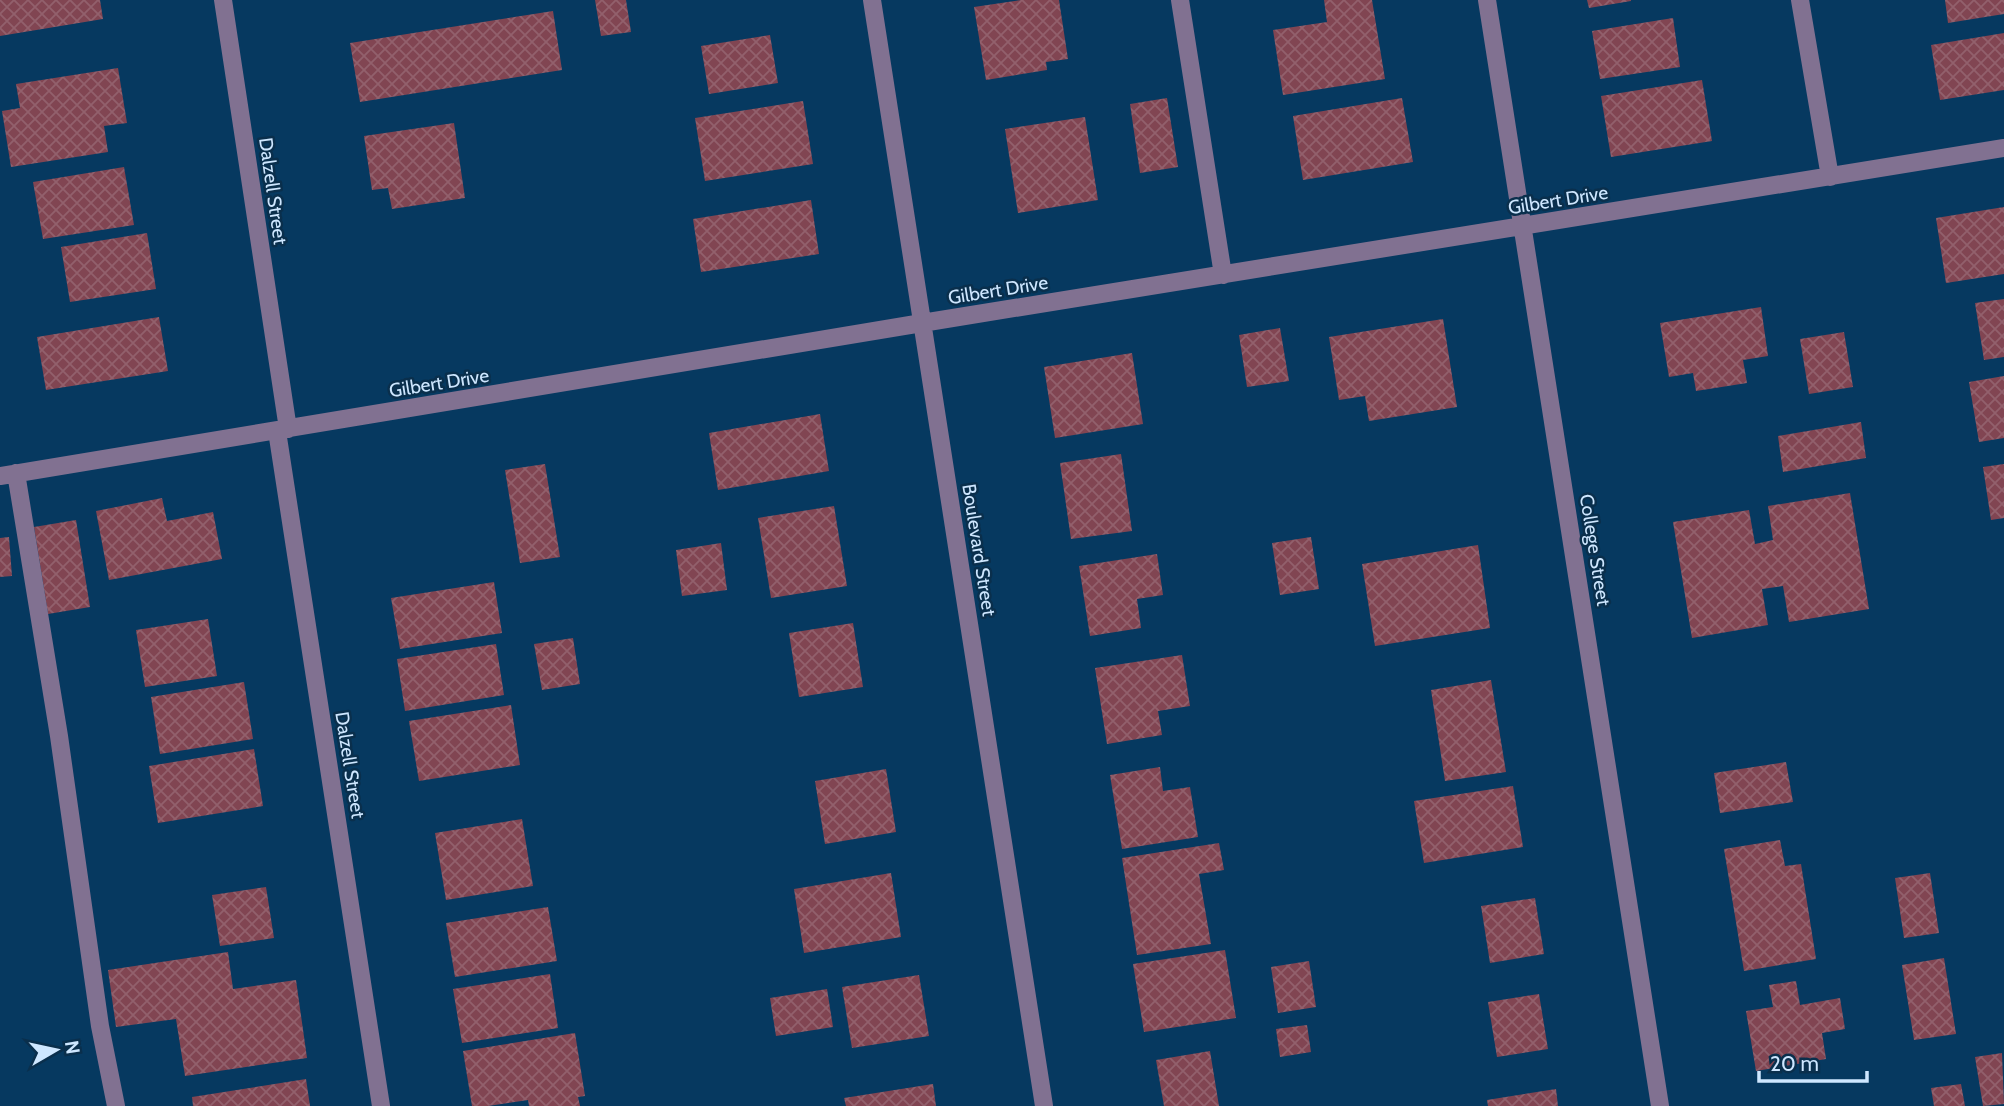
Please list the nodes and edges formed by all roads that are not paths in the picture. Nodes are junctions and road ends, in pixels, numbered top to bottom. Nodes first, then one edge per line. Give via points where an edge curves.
1 (223, 0) edge
2 (872, 0) edge
3 (1180, 0) edge
4 (1487, 0) edge
5 (1800, 0) edge
6 (2004, 148) edge
7 (1830, 177) junction
8 (1523, 227) junction
9 (1223, 275) junction
10 (922, 323) junction
11 (282, 430) junction
12 (8, 475) edge
13 (116, 1106) edge
14 (381, 1106) edge
15 (1044, 1106) edge
16 (1660, 1106) edge

1 - 11 street, Dalzell Street
2 - 10 street, Boulevard Street
3 - 9 street
4 - 8 street, College Street
5 - 7 street
6 - 7 street, Gilbert Drive
7 - 8 street, Gilbert Drive
8 - 9 street, Gilbert Drive
8 - 16 street, College Street
9 - 10 street, Gilbert Drive
10 - 11 street, Gilbert Drive
10 - 15 street, Boulevard Street
11 - 12 street, Gilbert Drive
11 - 14 street, Dalzell Street
12 - 13 street via 60,736 100,1026

